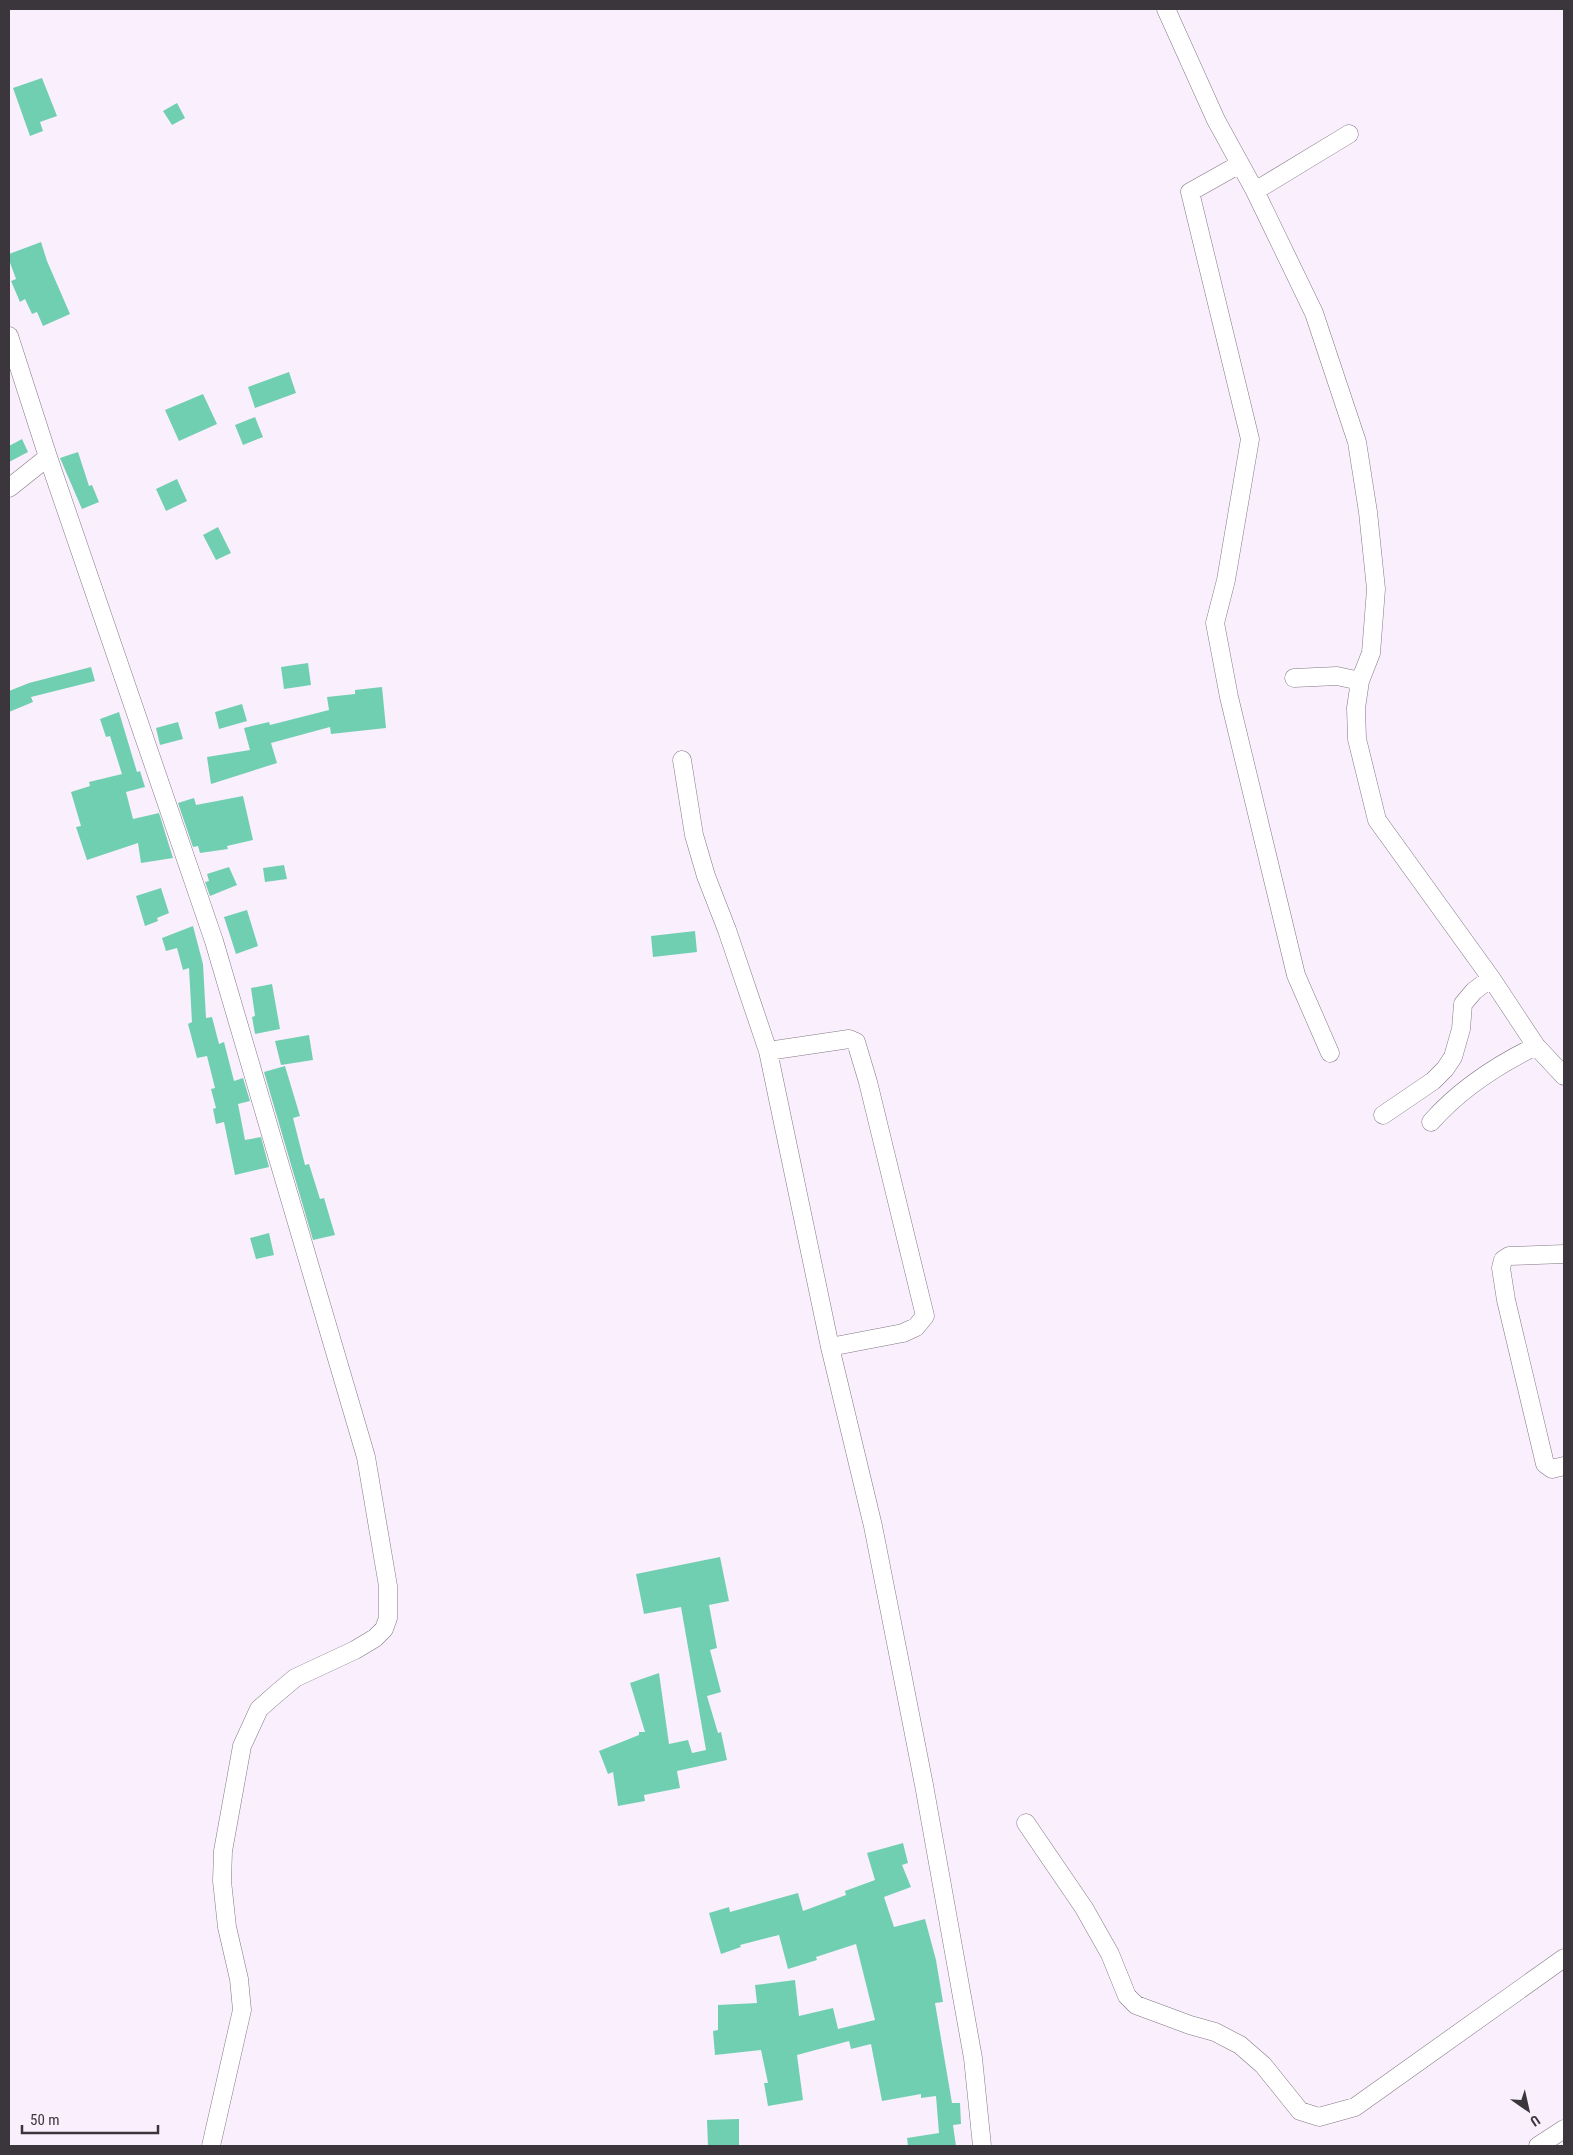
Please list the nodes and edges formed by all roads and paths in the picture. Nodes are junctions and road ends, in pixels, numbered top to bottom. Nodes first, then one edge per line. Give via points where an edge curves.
1 (1166, 9) edge
2 (1349, 134) dead end
3 (1240, 164) junction
4 (1255, 191) junction
5 (9, 336) edge
6 (48, 457) junction
7 (9, 488) edge
8 (1294, 678) dead end
9 (1360, 681) junction
10 (682, 760) dead end
11 (1491, 978) junction
12 (1536, 1046) junction
13 (768, 1051) junction
14 (1330, 1054) dead end
15 (1564, 1076) edge
16 (1383, 1115) dead end
17 (1431, 1122) dead end
18 (1564, 1254) edge
19 (830, 1347) junction
20 (1564, 1466) edge
21 (1026, 1823) dead end
22 (1564, 1958) edge
23 (1564, 2129) edge
24 (211, 2146) edge
25 (982, 2146) edge
26 (1538, 2146) edge

1 - 3 street via 1216,120
2 - 4 street
3 - 4 street
3 - 14 street via 1190,192 1250,439 1226,580 1215,624 1229,697 1296,975
4 - 9 street via 1314,313 1357,442 1376,589 1371,653
5 - 6 street
6 - 7 street
6 - 24 street via 214,941 366,1457 388,1586 388,1618 384,1629 355,1650 295,1678 258,1709 242,1746 223,1852 222,1881 242,2010
8 - 9 street via 1337,676
9 - 11 street via 1356,739 1377,820
10 - 13 street via 694,835 706,876
11 - 12 street
11 - 16 street via 1463,1004 1453,1057 1446,1069
12 - 15 street
12 - 17 street via 1500,1064 1446,1104
13 - 19 street
13 - 19 street via 849,1039 856,1042 925,1316 916,1327 903,1333
18 - 20 street via 1509,1256 1503,1260 1501,1268 1545,1464 1552,1470
19 - 25 street via 873,1526 924,1785 973,2058
21 - 22 street via 1084,1908 1110,1954 1127,1996 1136,2005 1215,2032 1240,2045 1263,2065 1300,2111 1319,2117 1355,2107
23 - 26 street

